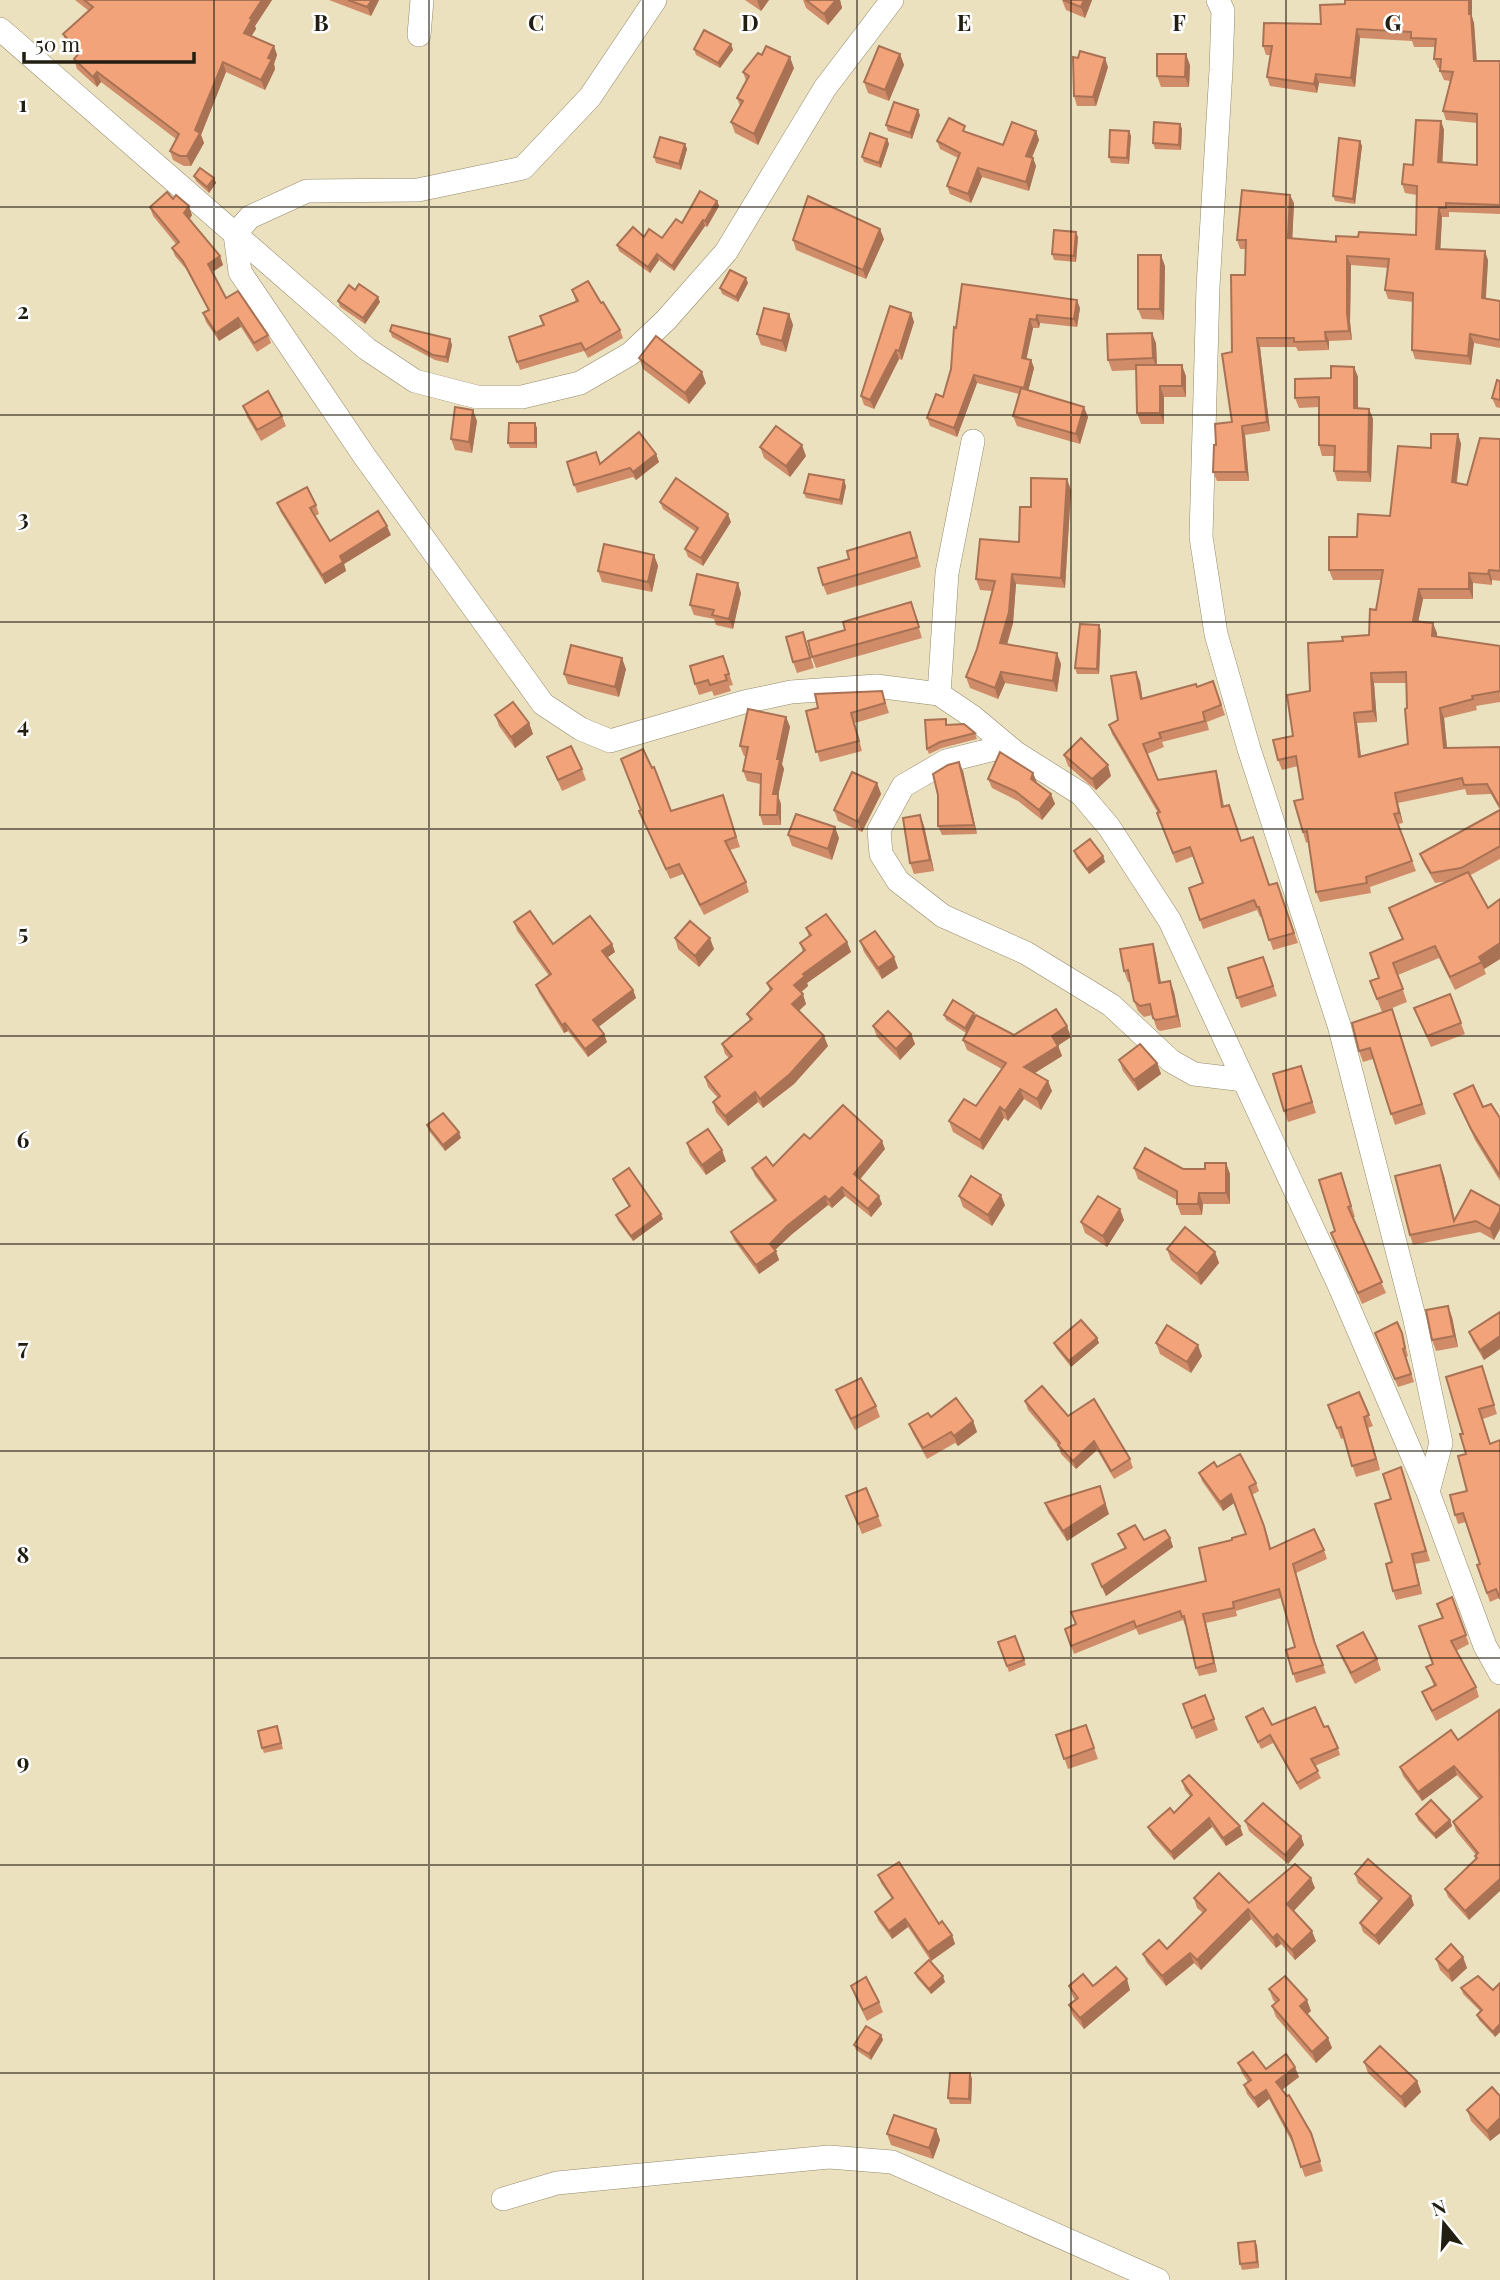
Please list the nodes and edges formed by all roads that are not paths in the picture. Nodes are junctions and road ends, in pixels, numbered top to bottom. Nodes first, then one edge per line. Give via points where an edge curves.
1 (422, 0) edge
2 (655, 0) edge
3 (892, 0) edge
4 (1217, 0) edge
5 (0, 29) edge
6 (419, 35) dead end
7 (235, 234) junction
8 (974, 441) dead end
9 (939, 694) junction
10 (1007, 746) junction
11 (1244, 1080) junction
12 (1428, 1492) junction
13 (1500, 1673) edge
14 (503, 2199) dead end
15 (1158, 2280) edge

1 - 6 street
2 - 7 street via 590,97 523,168 418,190 307,191 250,217
3 - 7 street via 825,88 726,252 630,354 580,383 522,397 477,397 415,381 367,349
4 - 12 street via 1223,11 1222,70 1208,287 1202,537 1216,634 1339,1025 1415,1320 1441,1443
5 - 7 street
7 - 9 street via 240,272 365,457 543,704 581,729 610,741 791,692 876,687
8 - 9 street via 947,573
9 - 10 street
10 - 11 street via 1081,794 1109,827 1170,921
10 - 11 street via 946,761 903,786 879,830 881,854 898,881 943,916 1026,953 1111,1004 1171,1061 1194,1074
11 - 12 street
12 - 13 street via 1485,1646
14 - 15 street via 557,2183 816,2158 892,2162

